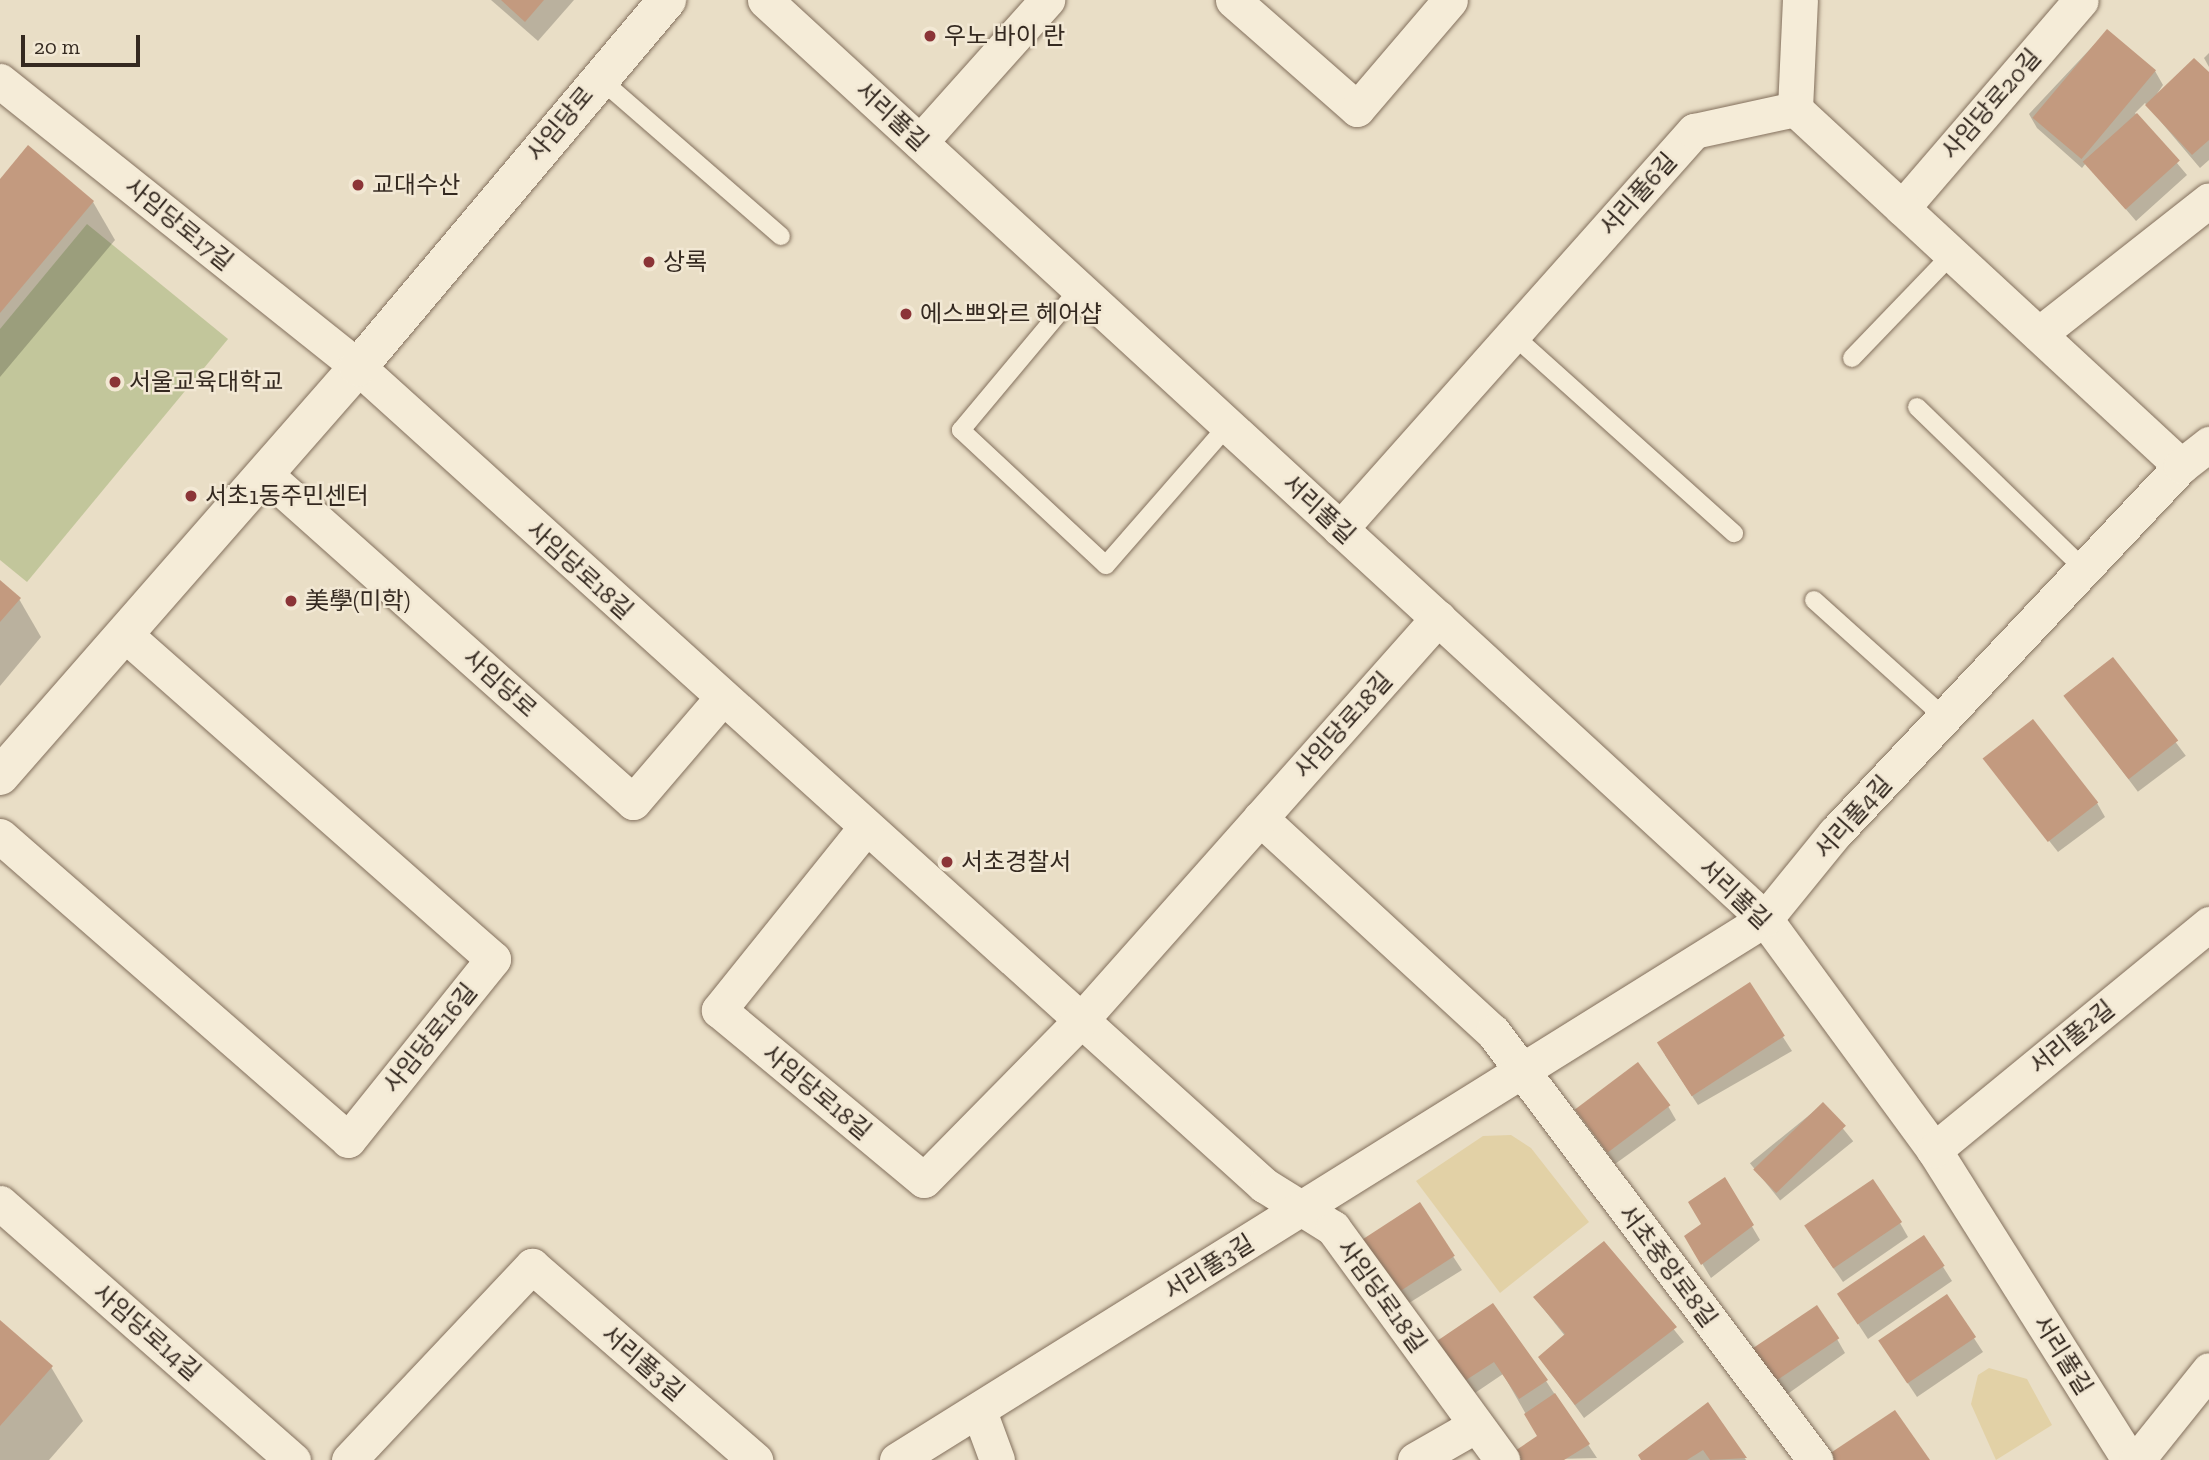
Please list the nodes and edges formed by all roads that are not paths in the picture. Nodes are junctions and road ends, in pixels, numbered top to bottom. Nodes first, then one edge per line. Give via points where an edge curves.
1 (667, 0) edge
2 (765, 0) edge
3 (1047, 0) edge
4 (1233, 0) edge
5 (1450, 0) edge
6 (1800, 0) edge
7 (2081, 0) edge
8 (599, 78) junction
9 (0, 80) edge
10 (1795, 109) junction
11 (920, 142) junction
12 (2209, 200) edge
13 (1902, 208) junction
14 (781, 236) dead end
15 (1952, 254) junction
16 (1079, 289) junction
17 (2039, 334) junction
18 (1513, 335) junction
19 (1852, 358) dead end
20 (358, 368) junction
21 (1917, 407) dead end
22 (1228, 425) junction
23 (2209, 444) edge
24 (2181, 466) junction
25 (265, 474) junction
26 (1340, 529) junction
27 (1734, 533) dead end
28 (2085, 570) junction
29 (1814, 600) dead end
30 (1438, 618) junction
31 (124, 634) junction
32 (722, 698) junction
33 (1945, 718) junction
34 (0, 776) edge
35 (1260, 818) junction
36 (866, 827) junction
37 (0, 836) edge
38 (1765, 919) junction
39 (2209, 924) edge
40 (1081, 1020) junction
41 (1521, 1071) junction
42 (1934, 1150) junction
43 (0, 1203) edge
44 (1302, 1209) junction
45 (2209, 1370) edge
46 (979, 1410) junction
47 (1476, 1425) junction
48 (274, 1454) edge
49 (349, 1460) edge
50 (755, 1460) edge
51 (897, 1460) edge
52 (997, 1460) edge
53 (1415, 1460) edge
54 (1502, 1460) edge
55 (1815, 1460) edge
56 (2129, 1460) edge
57 (2137, 1460) edge

1 - 8 main road, 사임당로
2 - 11 street, 서리풀길
3 - 11 street
4 - 5 street via 1357,109
6 - 10 street
7 - 13 street, 사임당로20길
8 - 14 lane
8 - 20 main road, 사임당로
9 - 20 street, 사임당로17길
10 - 13 street
10 - 18 street, 서리풀6길 via 1694,131
11 - 16 street, 서리풀길
12 - 17 street
13 - 15 street
15 - 17 street
15 - 19 lane
16 - 22 street, 서리풀길
16 - 22 lane via 961,429 1106,565
17 - 24 street
18 - 26 street, 서리풀6길
18 - 27 lane
20 - 25 main road, 사임당로
20 - 32 street, 사임당로18길
21 - 28 lane
22 - 26 street, 서리풀길
23 - 24 street, 서리풀4길
24 - 28 street, 서리풀4길
25 - 31 main road, 사임당로
25 - 32 street, 사임당로 via 633,802
26 - 30 street, 서리풀길
28 - 33 street, 서리풀4길
29 - 33 lane
30 - 35 street, 사임당로18길
30 - 38 street, 서리풀길
31 - 34 main road, 사임당로
31 - 37 street, 사임당로16길 via 493,959 348,1140
32 - 36 street, 사임당로18길
33 - 38 street, 서리풀4길 via 1835,833
35 - 40 street, 사임당로18길
35 - 41 street via 1493,1032
36 - 40 street, 사임당로18길
36 - 40 street, 사임당로18길 via 719,1010 924,1180
38 - 41 street, 서리풀3길
38 - 42 street, 서리풀길
39 - 42 street, 서리풀2길
40 - 44 street, 사임당로18길 via 1264,1185
41 - 44 street, 서리풀3길
41 - 55 street, 서초중앙로8길
42 - 56 street, 서리풀길
43 - 48 street, 사임당로14길
44 - 46 street, 서리풀3길
44 - 47 street, 사임당로18길 via 1333,1228
45 - 57 street
46 - 51 street, 서리풀3길
46 - 52 street
47 - 53 street
47 - 54 street, 사임당로18길
49 - 50 street, 서리풀3길 via 532,1266

